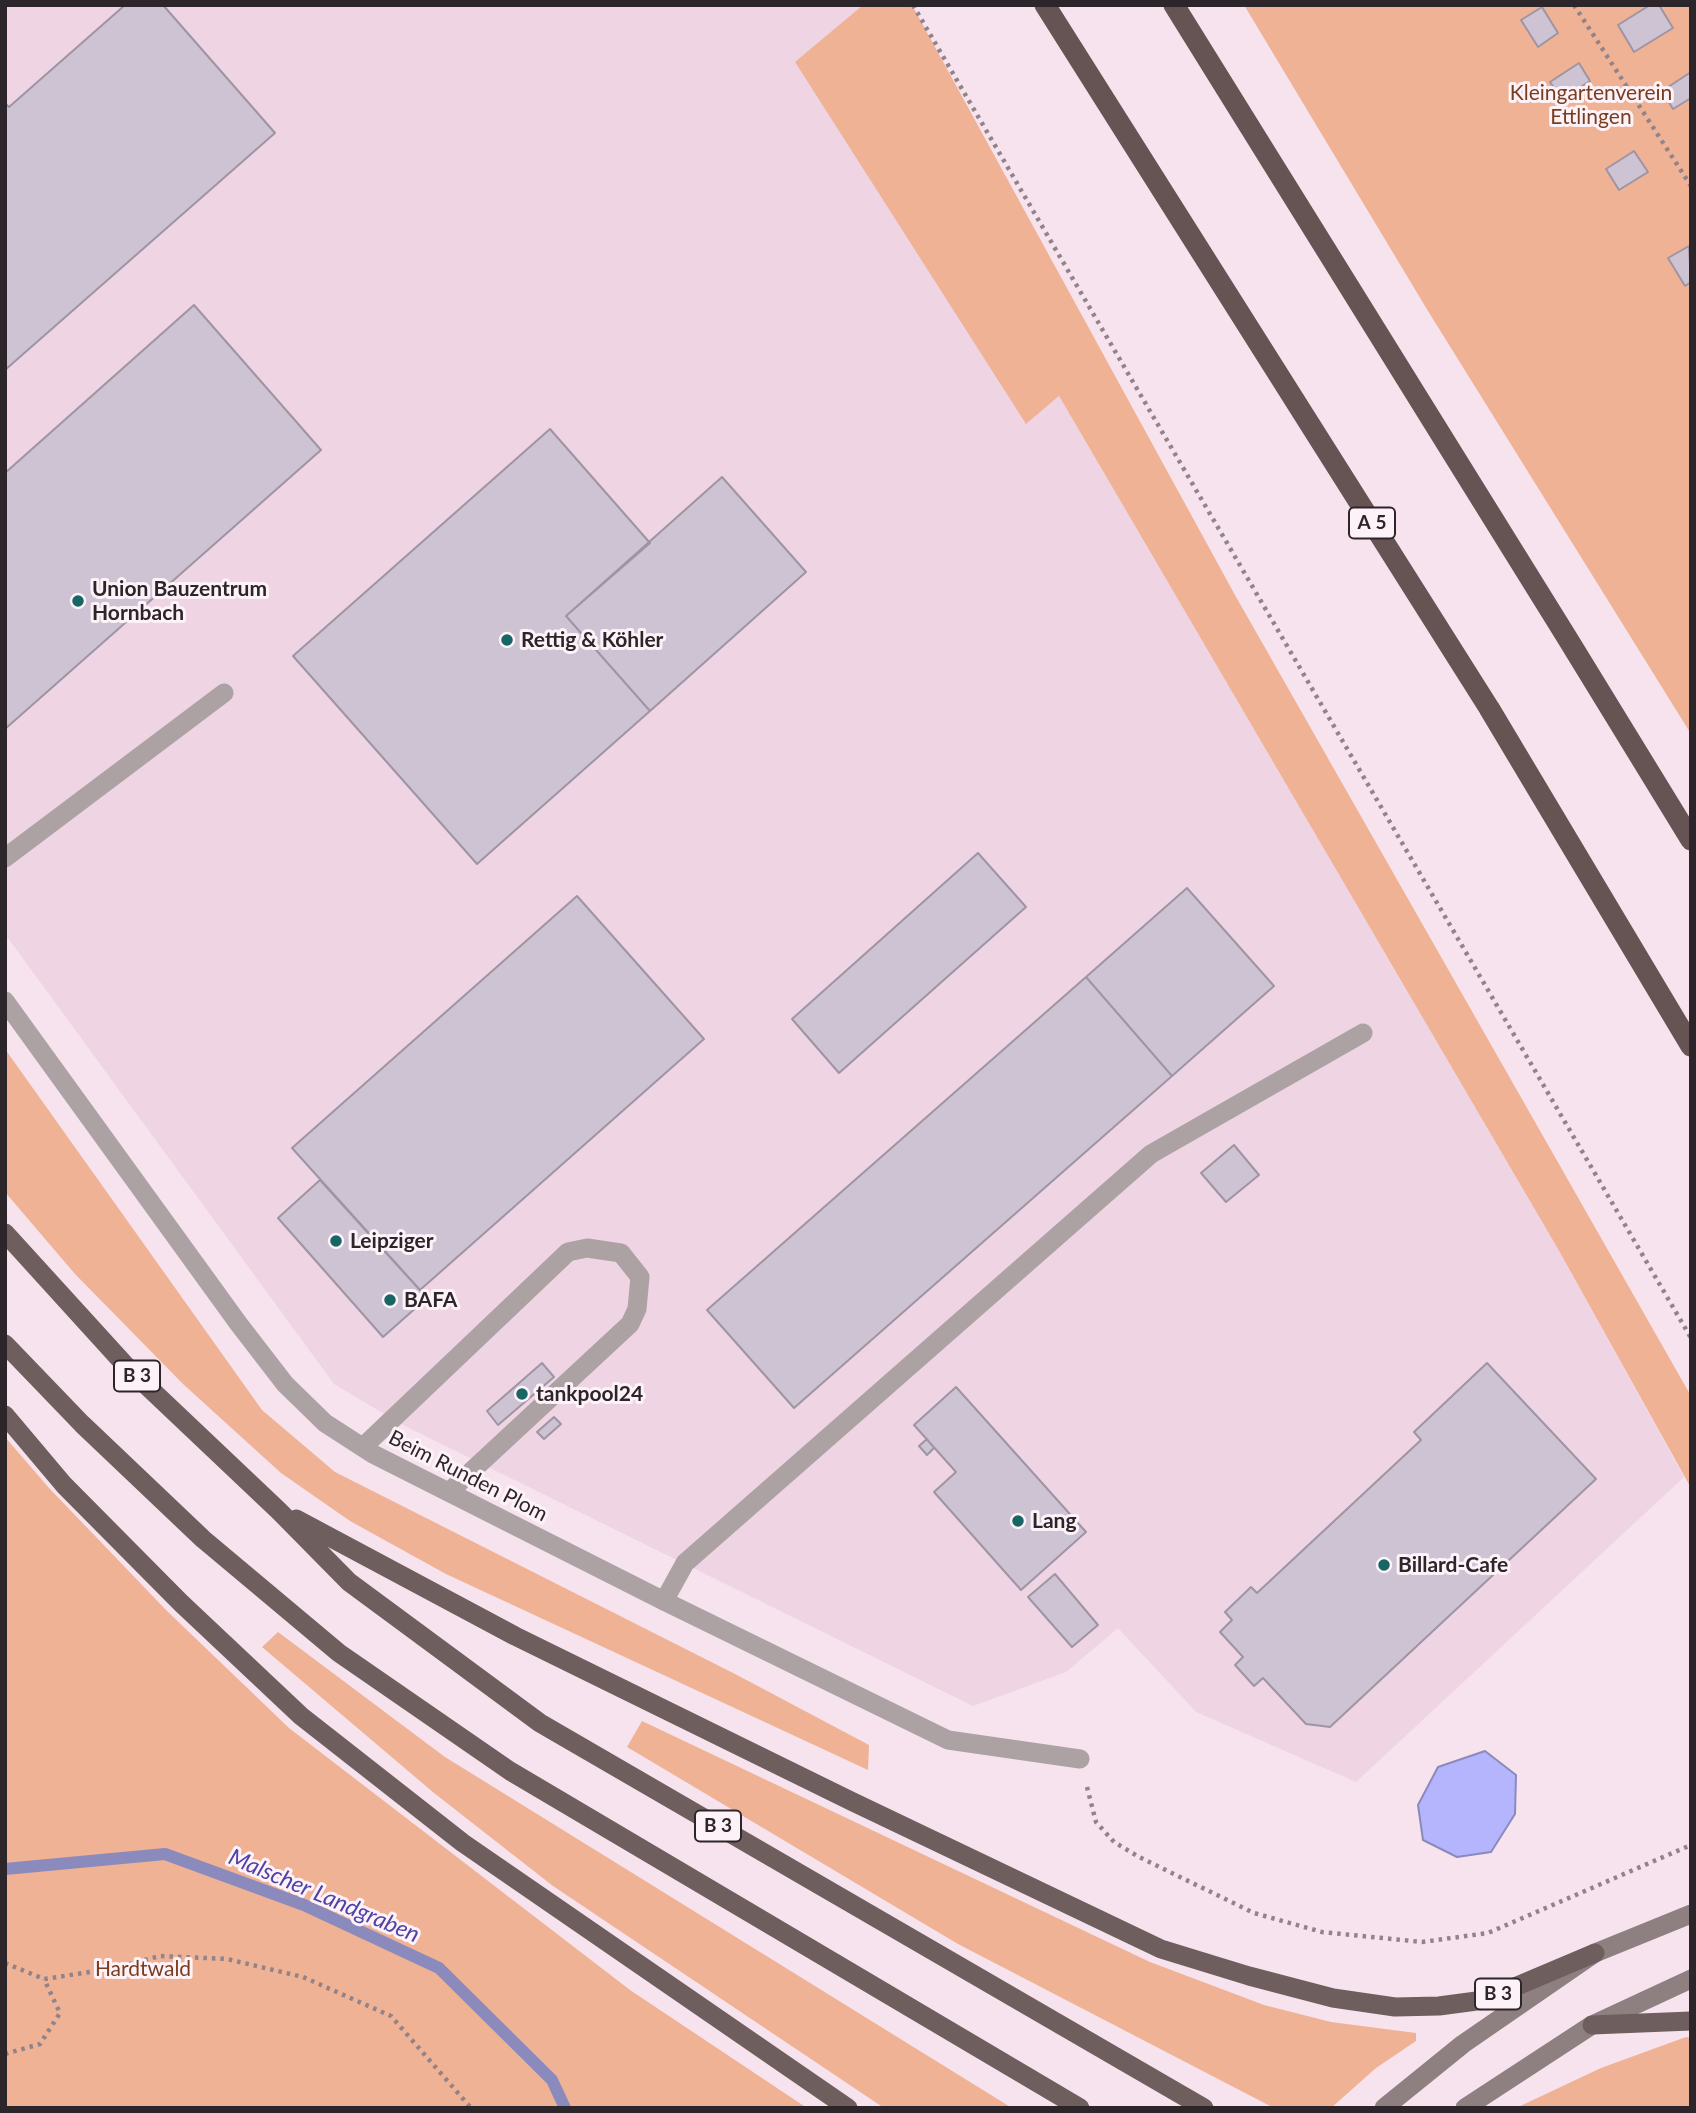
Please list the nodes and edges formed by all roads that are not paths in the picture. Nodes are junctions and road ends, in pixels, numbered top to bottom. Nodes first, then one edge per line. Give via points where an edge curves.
1 (1045, 5) edge
2 (1174, 5) edge
3 (225, 693) dead end
4 (1691, 840) edge
5 (5, 858) edge
6 (5, 1001) edge
7 (1363, 1033) dead end
8 (1691, 1046) edge
9 (5, 1233) edge
10 (5, 1344) edge
11 (5, 1415) edge
12 (363, 1447) junction
13 (449, 1492) junction
14 (279, 1511) junction
15 (664, 1601) junction
16 (1080, 1759) road end
17 (1691, 1914) edge
18 (1595, 1953) junction
19 (1691, 1979) edge
20 (1691, 2021) edge
21 (1592, 2025) junction
22 (848, 2108) edge
23 (1080, 2108) edge
24 (1204, 2108) edge
25 (1384, 2108) edge
26 (1465, 2108) edge

1 - 8 highway, A 5 via 1489,708
2 - 4 highway
3 - 5 street
6 - 12 street, Beim Runden Plom via 285,1384 325,1423
7 - 15 street via 1151,1154 685,1563
9 - 14 highway, B 3 via 127,1367
10 - 23 highway via 203,1539 339,1653 510,1771
11 - 22 highway via 64,1485 301,1716 463,1843
12 - 13 street, Beim Runden Plom
12 - 13 street via 568,1252 587,1248 621,1253 640,1277 637,1309 630,1324
13 - 15 street, Beim Runden Plom
14 - 18 highway, B 3 via 515,1636 1161,1949 1333,1998 1395,2007 1484,2000
14 - 24 highway, B 3 via 349,1582 540,1723
15 - 16 street, Beim Runden Plom via 948,1740
17 - 18 main road
18 - 25 main road via 1463,2044
19 - 21 main road
20 - 21 highway
21 - 26 main road

